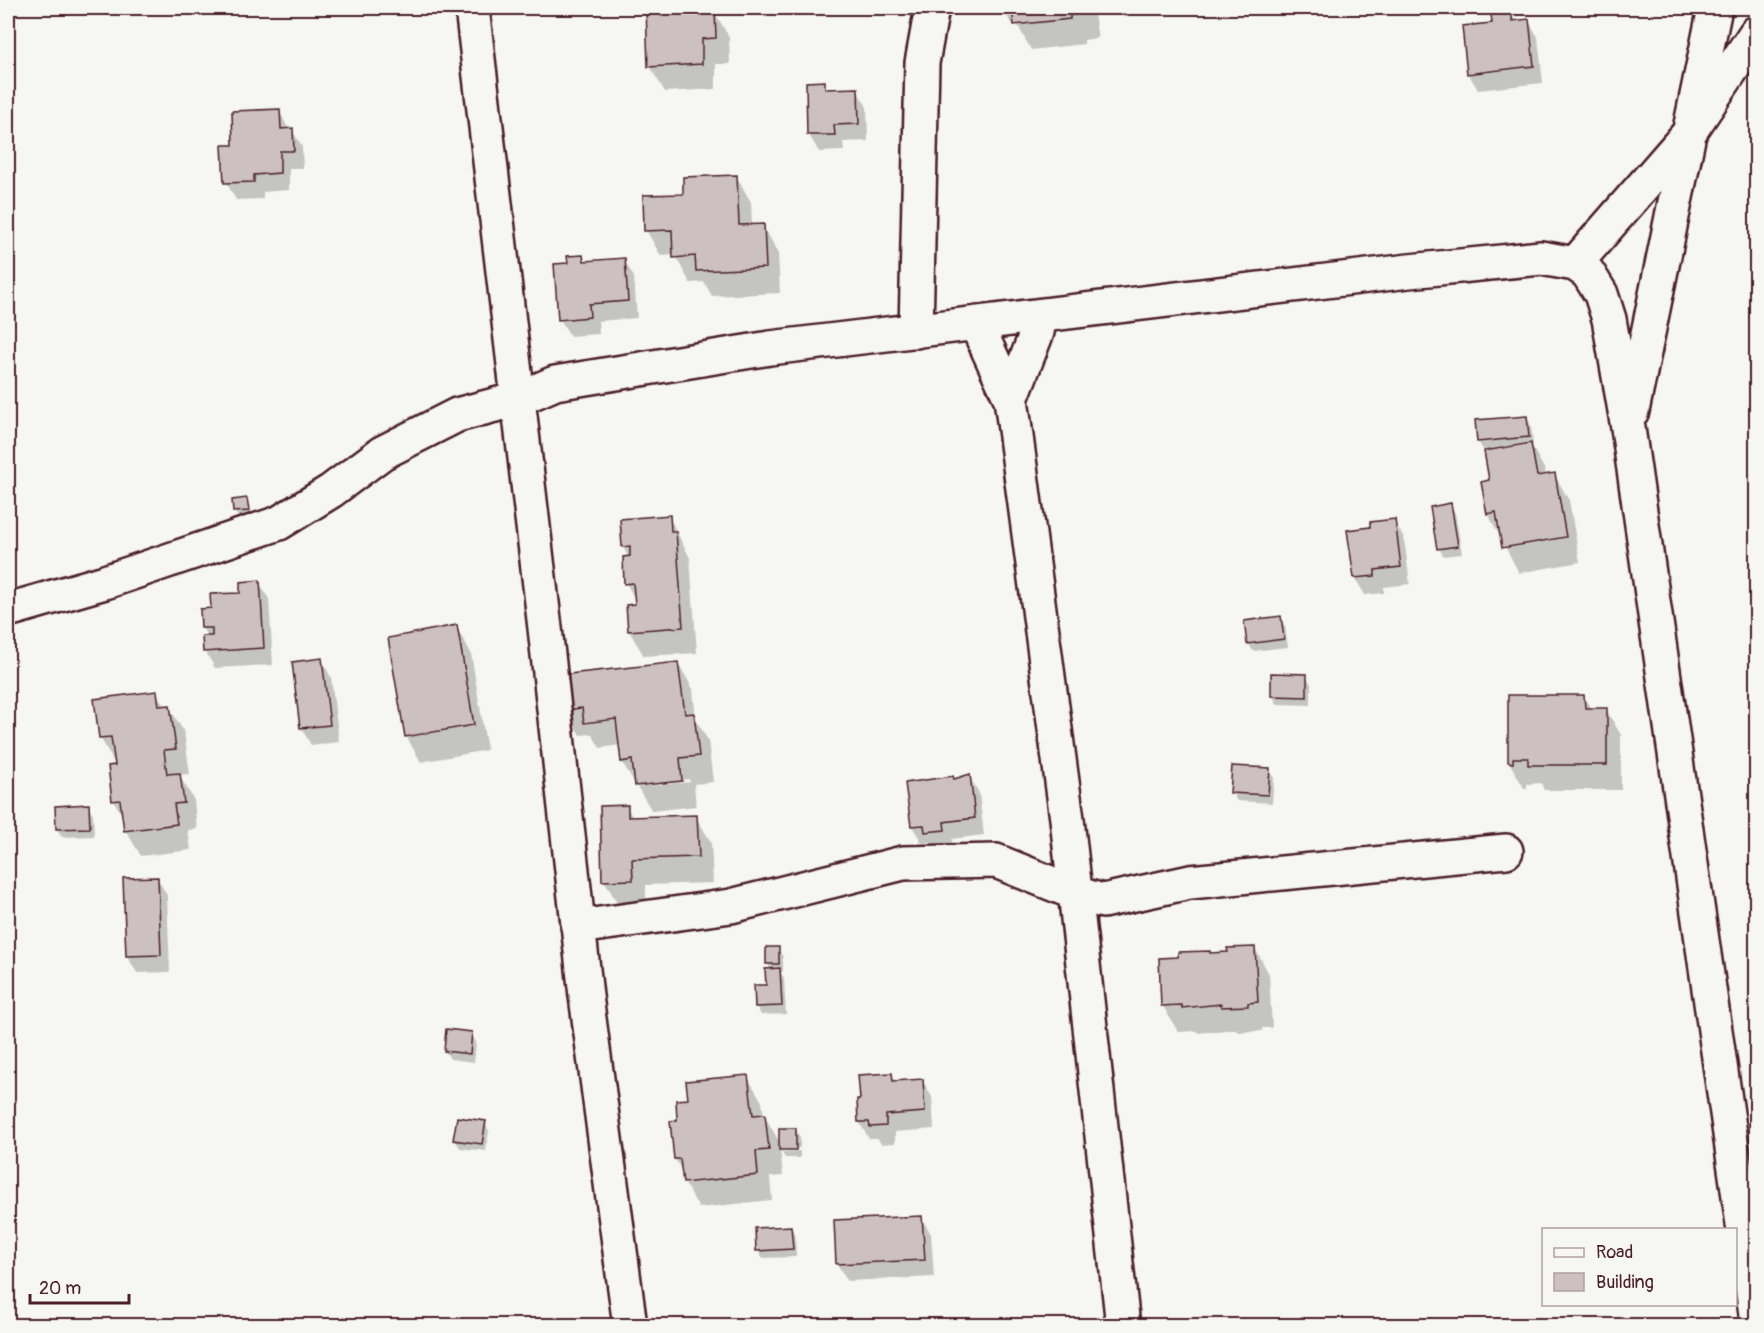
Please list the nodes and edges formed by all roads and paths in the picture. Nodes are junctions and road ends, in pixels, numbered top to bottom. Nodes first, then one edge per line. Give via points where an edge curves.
1 (472, 8) edge
2 (932, 8) edge
3 (1715, 8) edge
4 (1756, 33) edge
5 (1689, 133) junction
6 (1575, 264) junction
7 (1040, 316) junction
8 (979, 323) junction
9 (916, 331) junction
10 (518, 399) junction
11 (1011, 399) junction
12 (1628, 428) junction
13 (8, 610) edge
14 (1506, 851) dead end
15 (1075, 892) junction
16 (578, 927) junction
17 (1756, 1314) edge
18 (630, 1326) edge
19 (1123, 1326) edge

1 - 10 street
2 - 9 street via 922,63
3 - 5 street
4 - 5 street
5 - 6 street
5 - 12 street
6 - 7 street via 1541,258
6 - 12 street via 1588,273 1610,319
7 - 8 street
7 - 11 street
8 - 9 street
8 - 11 street
9 - 10 street via 770,348 555,383
10 - 13 street via 458,415 382,453 279,524
10 - 16 street
11 - 15 street
12 - 17 street
14 - 15 street via 1190,882 1103,901
15 - 16 street via 996,861 903,863 730,906
15 - 19 street
16 - 18 street

